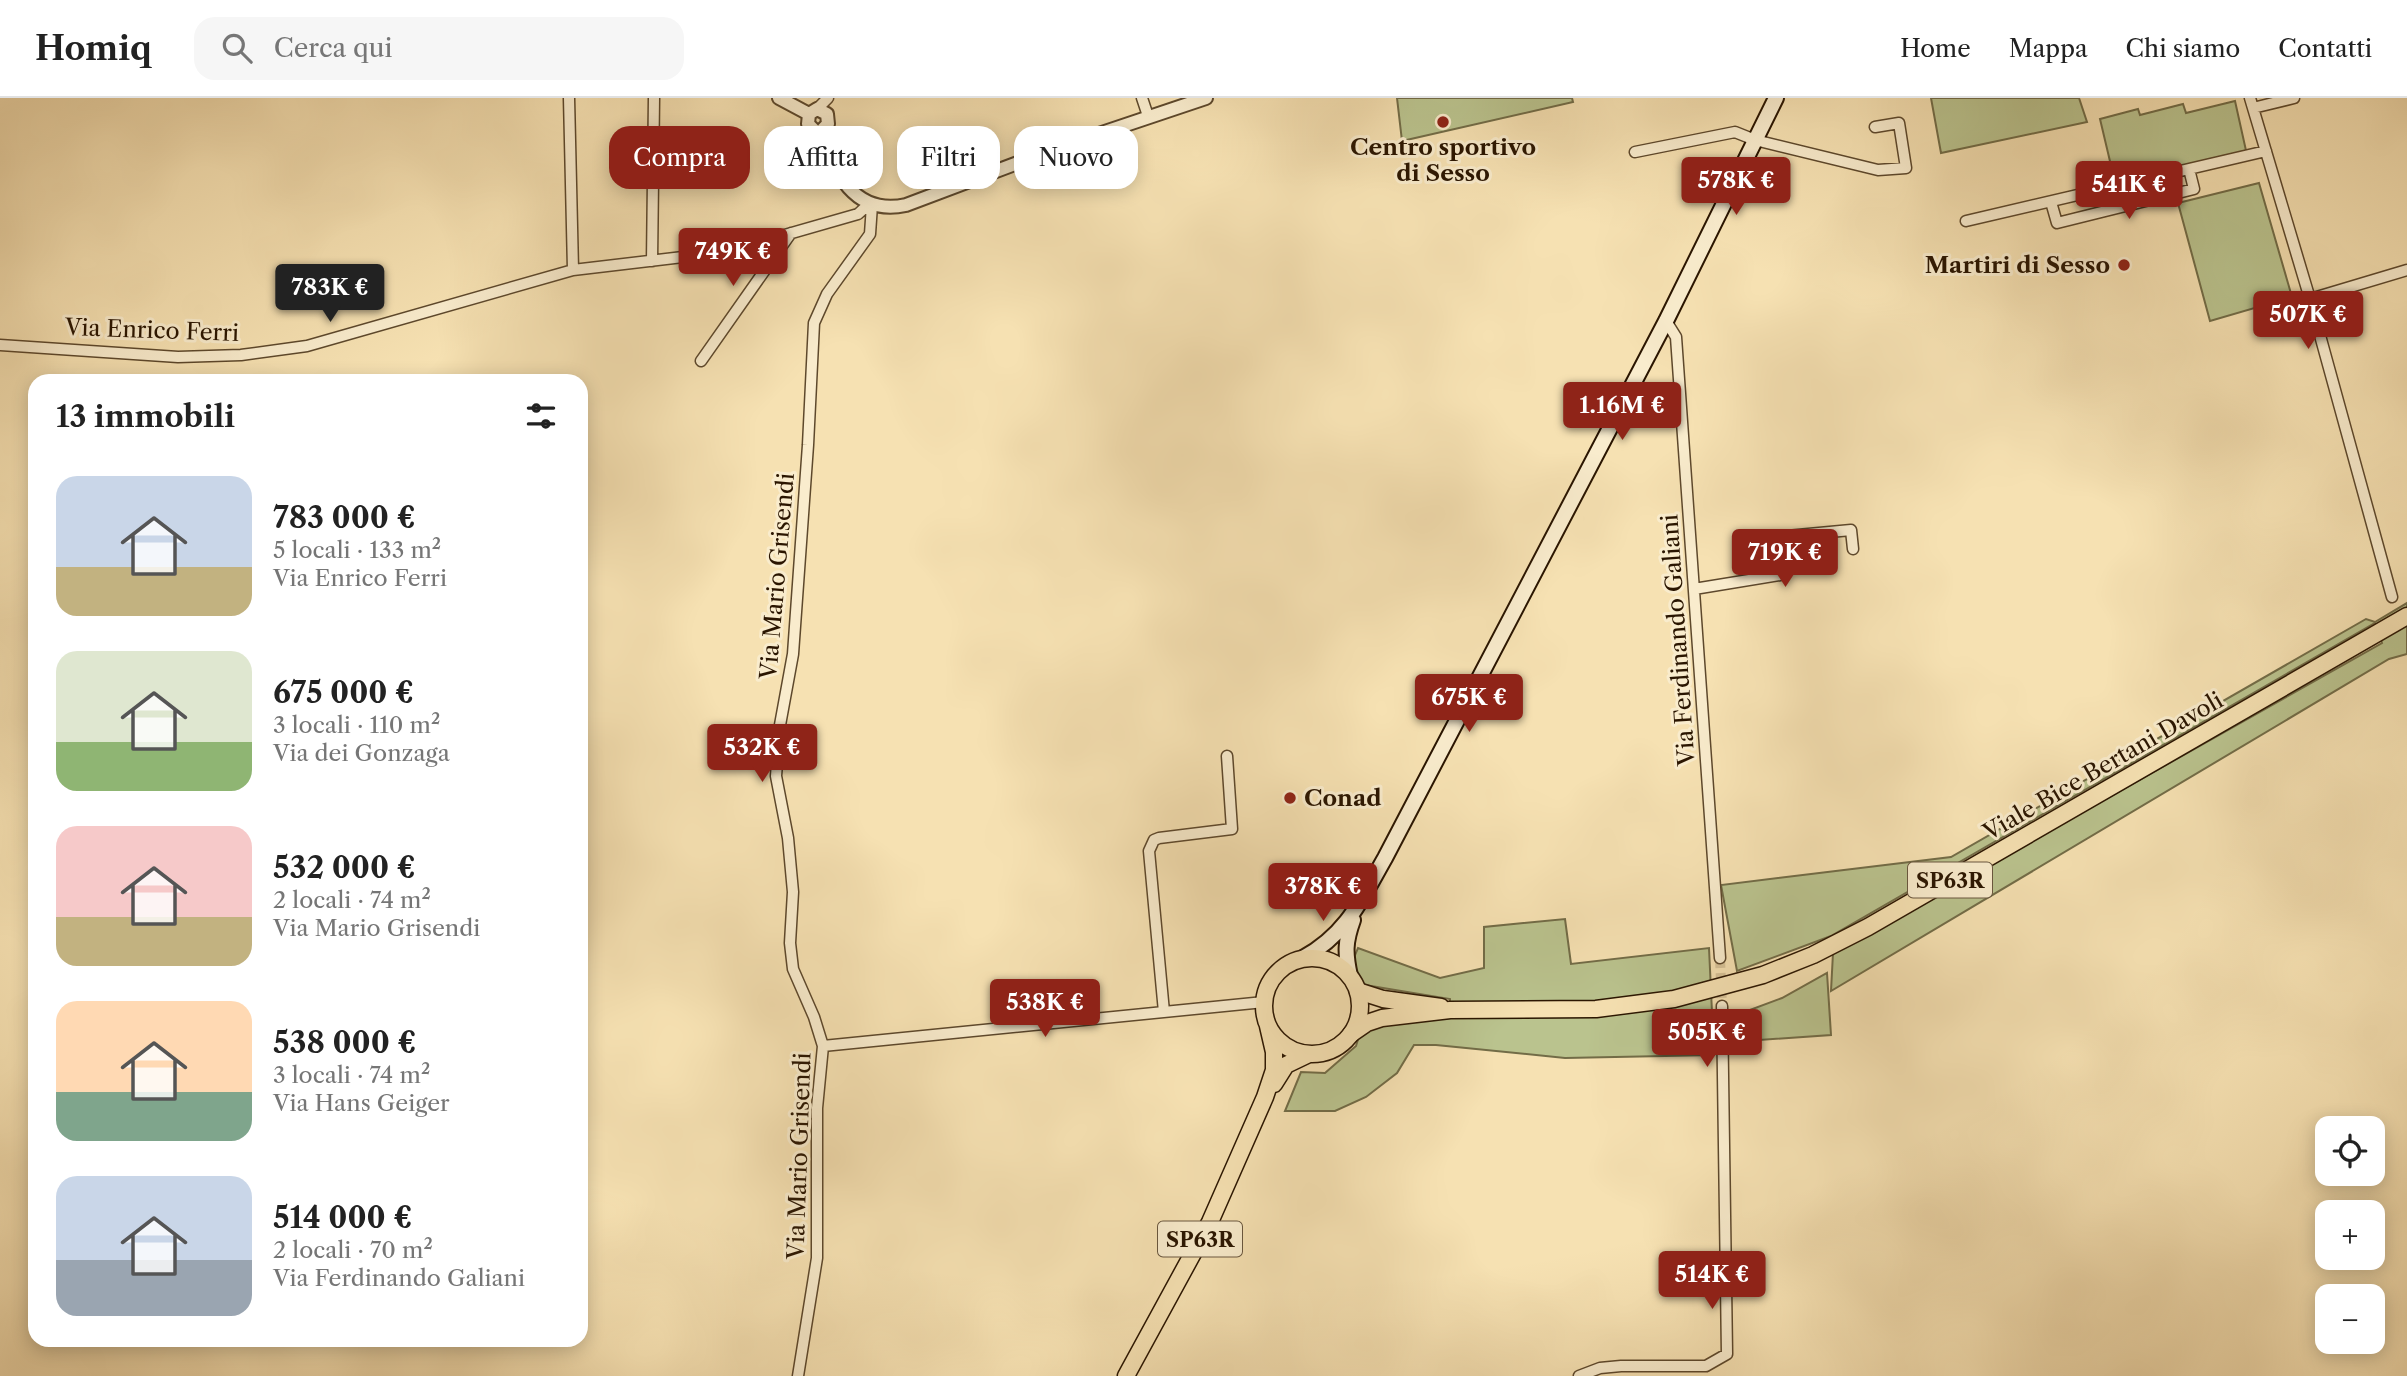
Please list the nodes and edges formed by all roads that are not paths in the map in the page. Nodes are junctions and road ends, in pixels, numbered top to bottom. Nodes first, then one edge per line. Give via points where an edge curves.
1 (569, 98) edge
2 (654, 98) edge
3 (779, 98) edge
4 (829, 98) edge
5 (1142, 98) edge
6 (1206, 98) edge
7 (1776, 98) edge
8 (2294, 98) edge
9 (2251, 103) edge
10 (1147, 116) junction
11 (816, 119) junction
12 (1875, 127) dead end
13 (1755, 140) junction
14 (2266, 151) junction
15 (1635, 152) dead end
16 (2189, 169) junction
17 (2051, 202) junction
18 (871, 205) junction
19 (1966, 221) dead end
20 (791, 233) junction
21 (652, 261) junction
22 (573, 270) junction
23 (2407, 270) edge
24 (2310, 299) junction
25 (1666, 321) junction
26 (0, 345) edge
27 (701, 361) dead end
28 (1853, 549) dead end
29 (1694, 589) junction
30 (2392, 597) dead end
31 (2407, 616) edge
32 (1227, 756) dead end
33 (1358, 905) junction
34 (1303, 958) junction
35 (1720, 958) tunnel mouth
36 (1350, 976) junction
37 (1358, 991) junction
38 (1264, 1002) junction
39 (1721, 1006) tunnel mouth
40 (1450, 1010) junction
41 (1164, 1012) junction
42 (1268, 1026) junction
43 (1351, 1034) junction
44 (823, 1046) junction
45 (1309, 1055) junction
46 (1265, 1097) junction
47 (798, 1376) edge
48 (1126, 1376) edge
49 (1579, 1376) edge

1 - 22 street
2 - 21 street
3 - 11 street
4 - 11 street
5 - 10 street
6 - 10 street, Via Enrico Ferri
7 - 13 main road
8 - 9 street
9 - 14 street
10 - 18 street, Via Enrico Ferri via 906,205
11 - 18 street via 835,169 849,188
12 - 13 street via 1899,123 1906,168 1878,170
13 - 15 street via 1735,132
13 - 25 main road
14 - 16 street
14 - 24 street
16 - 17 street
16 - 17 street via 2194,189 2057,223
17 - 19 street
18 - 20 street, Via Enrico Ferri via 858,214
18 - 44 street, Via Mario Grisendi via 870,234 827,294 814,323 794,643 776,776 793,892 793,969
20 - 21 street, Via Enrico Ferri via 725,252
20 - 27 street
21 - 22 street, Via Enrico Ferri
22 - 26 street, Via Enrico Ferri via 307,346 241,355 178,357
23 - 24 street
24 - 30 street
25 - 29 street, Via Ferdinando Galiani via 1676,338
25 - 33 main road
28 - 29 street via 1851,530 1787,536 1781,542 1784,571 1780,575
29 - 35 street, Via Ferdinando Galiani
31 - 40 main road, Viale Bice Bertani Davoli / SP63R via 1868,927 1780,969 1697,994 1618,1007
32 - 41 street via 1232,829 1159,838 1149,851
33 - 34 main road via 1325,946
33 - 36 main road via 1345,953
34 - 36 main road via 1329,961
34 - 38 main road via 1276,973
36 - 37 main road
37 - 40 main road, SP63R
37 - 43 main road via 1360,1014
38 - 41 street
38 - 42 main road, SP63R
39 - 49 street via 1727,1354 1706,1366 1621,1366
40 - 43 main road, SP63R via 1382,1018
41 - 44 street
42 - 45 main road via 1285,1046
42 - 46 main road, SP63R via 1274,1070
43 - 45 main road, SP63R via 1333,1050
44 - 47 street, Via Mario Grisendi via 817,1108 817,1258
45 - 46 main road, SP63R via 1286,1065
46 - 48 main road, SP63R via 1210,1222

